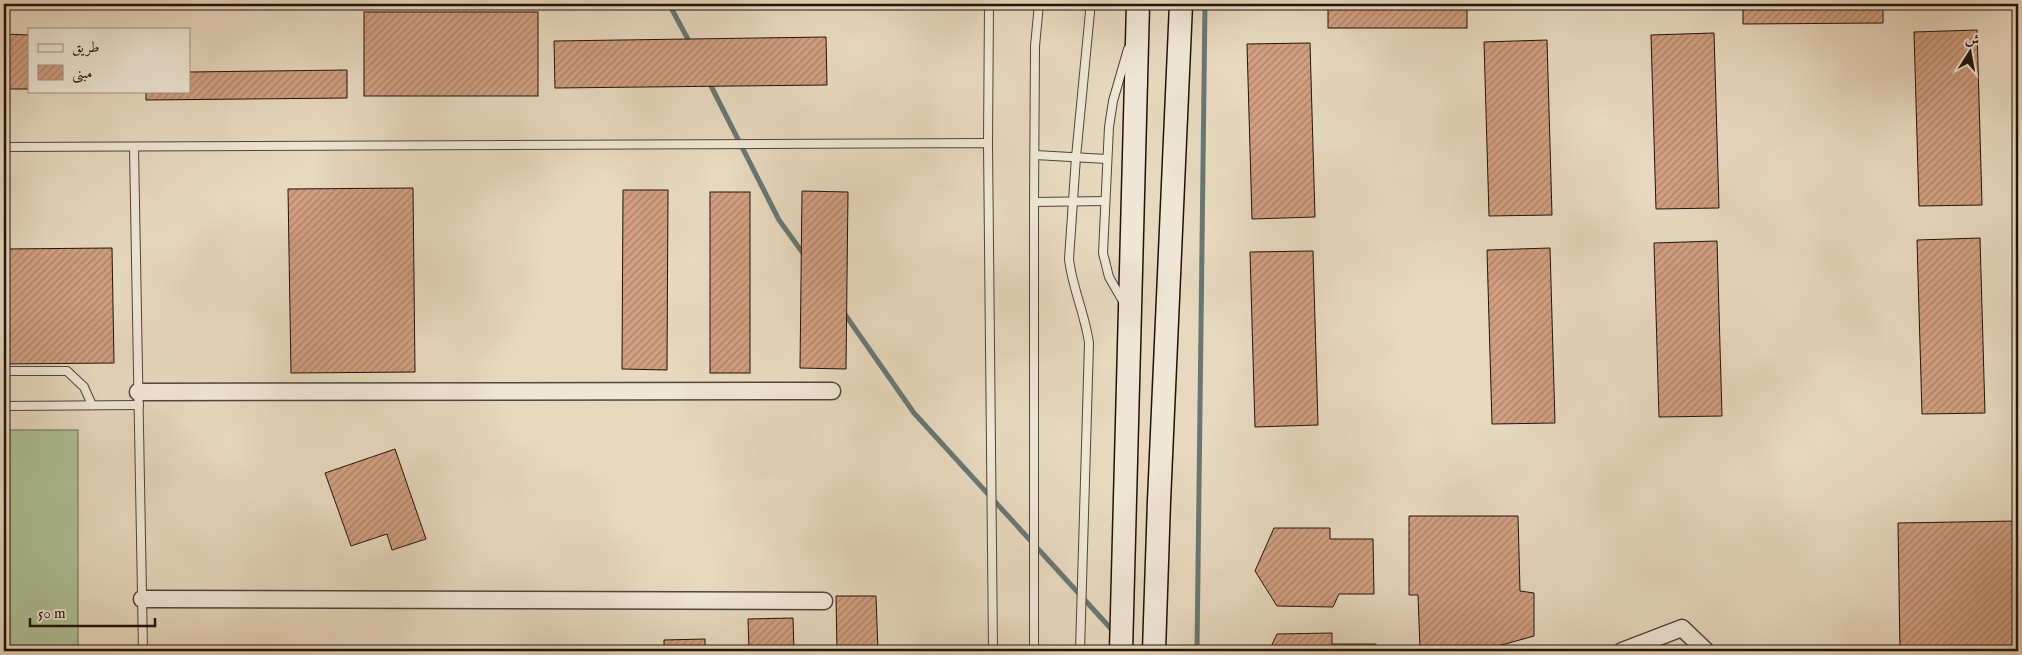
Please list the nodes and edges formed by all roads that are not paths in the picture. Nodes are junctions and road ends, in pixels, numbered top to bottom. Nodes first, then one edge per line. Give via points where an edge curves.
1 (989, 4) edge
2 (1038, 4) edge
3 (1088, 4) edge
4 (1181, 4) edge
5 (1138, 10) edge
6 (988, 143) junction
7 (4, 147) edge
8 (134, 147) junction
9 (1034, 155) junction
10 (1076, 157) junction
11 (1107, 158) junction
12 (1105, 201) junction
13 (1034, 202) junction
14 (1073, 202) junction
15 (1130, 312) junction
16 (4, 371) edge
17 (832, 391) dead end
18 (139, 398) junction
19 (92, 405) junction
20 (4, 406) edge
21 (142, 599) junction
22 (824, 601) dead end
23 (143, 651) edge
24 (993, 651) edge
25 (1034, 651) edge
26 (1080, 651) edge
27 (1121, 651) edge
28 (1154, 651) edge
29 (1622, 651) edge
30 (1706, 651) edge

1 - 6 lane
2 - 9 lane
3 - 10 lane via 1090,12
4 - 28 street
5 - 11 lane via 1113,101
5 - 15 street
6 - 8 lane
6 - 24 lane
7 - 8 lane
8 - 18 lane
9 - 10 lane
9 - 13 lane
10 - 11 lane
10 - 14 lane
11 - 12 lane
12 - 14 lane
12 - 15 lane via 1103,252 1109,277
13 - 14 lane
13 - 25 lane
14 - 26 lane via 1069,258 1089,343
15 - 27 street
16 - 19 lane via 67,371 84,387
17 - 18 street
18 - 19 lane
18 - 21 lane
19 - 20 lane
21 - 22 street
21 - 23 lane
29 - 30 street via 1682,628

